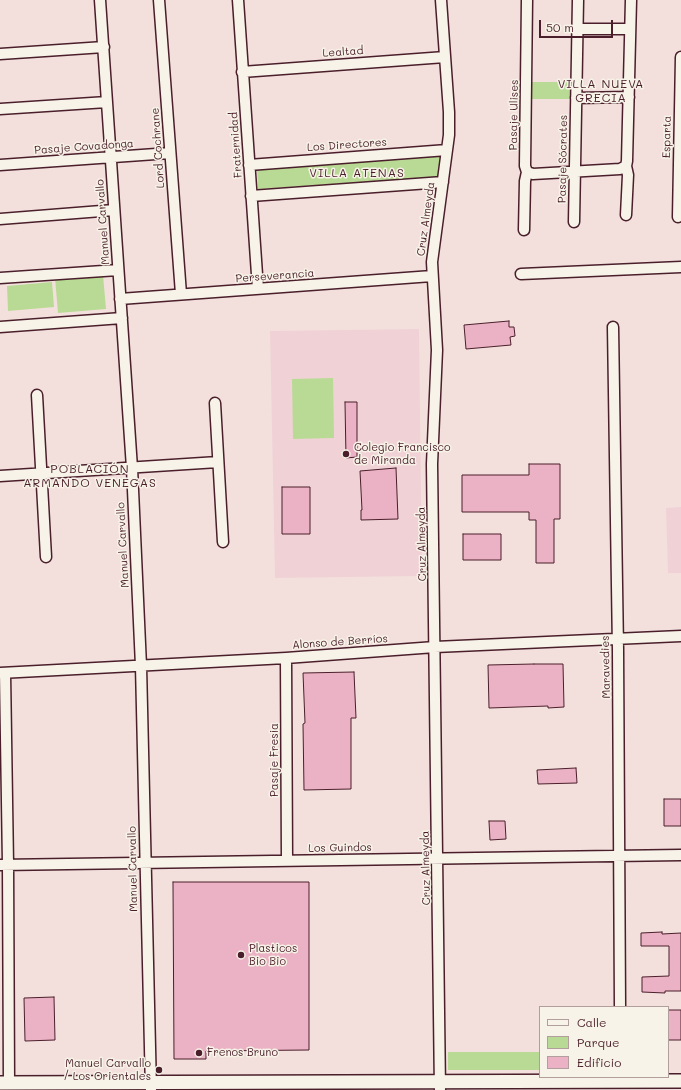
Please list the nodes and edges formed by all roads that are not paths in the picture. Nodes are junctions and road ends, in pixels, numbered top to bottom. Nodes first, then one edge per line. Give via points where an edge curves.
1 (100, 0) edge
2 (159, 0) edge
3 (238, 0) edge
4 (441, 0) edge
5 (527, 0) edge
6 (578, 0) edge
7 (631, 0) edge
8 (577, 29) junction
9 (630, 30) junction
10 (104, 47) junction
11 (0, 54) edge
12 (445, 57) junction
13 (681, 57) edge
14 (242, 72) junction
15 (629, 97) junction
16 (576, 98) junction
17 (107, 102) junction
18 (0, 109) edge
19 (447, 150) junction
20 (170, 153) junction
21 (111, 158) junction
22 (0, 165) edge
23 (249, 165) junction
24 (626, 166) junction
25 (575, 171) junction
26 (527, 172) junction
27 (443, 182) junction
28 (251, 196) junction
29 (114, 210) junction
30 (626, 216) dead end
31 (678, 217) dead end
32 (0, 219) edge
33 (574, 222) dead end
34 (524, 230) dead end
35 (681, 268) edge
36 (118, 270) junction
37 (521, 274) dead end
38 (432, 276) junction
39 (0, 278) edge
40 (258, 289) junction
41 (181, 294) junction
42 (120, 299) junction
43 (122, 318) junction
44 (0, 326) edge
45 (613, 327) dead end
46 (36, 395) dead end
47 (215, 404) dead end
48 (218, 462) junction
49 (132, 468) junction
50 (41, 474) junction
51 (0, 476) edge
52 (222, 542) dead end
53 (46, 557) dead end
54 (681, 636) edge
55 (618, 639) junction
56 (435, 647) junction
57 (286, 658) junction
58 (141, 666) junction
59 (3, 673) edge
60 (681, 854) edge
61 (619, 856) junction
62 (438, 858) junction
63 (287, 861) junction
64 (145, 863) junction
65 (4, 865) edge
66 (620, 1006) edge
67 (620, 1079) edge
68 (681, 1081) edge
69 (4, 1083) edge
70 (665, 1085) edge
71 (151, 1086) edge
72 (258, 1086) edge
73 (440, 1086) edge

1 - 10 street, Manuel Carvallo
2 - 20 street, Lord Cochrane
3 - 14 street, Fraternidad
4 - 12 street, Cruz Almeyda
5 - 26 street, Pasaje Ulises
6 - 8 street, Pasaje Sócrates
7 - 9 street
8 - 9 street
8 - 16 street, Pasaje Sócrates
9 - 15 street
10 - 11 street
10 - 17 street, Manuel Carvallo
12 - 14 street, Lealtad
12 - 19 street, Cruz Almeyda via 449,112
13 - 31 street, Esparta
14 - 23 street, Fraternidad
15 - 16 street
15 - 24 street
16 - 25 street, Pasaje Sócrates
17 - 18 street
17 - 21 street, Manuel Carvallo
19 - 23 street, Los Directores
19 - 27 street, Cruz Almeyda
20 - 21 street, Pasaje Covadonga
20 - 41 street, Lord Cochrane
21 - 22 street, Pasaje Covadonga
21 - 29 street, Manuel Carvallo
23 - 28 street, Fraternidad
24 - 25 street via 620,169
24 - 30 street
25 - 26 street via 533,174
25 - 33 street, Pasaje Sócrates
26 - 34 street, Pasaje Ulises
27 - 28 street
27 - 38 street, Cruz Almeyda via 432,250
28 - 40 street, Fraternidad
29 - 32 street
29 - 36 street, Manuel Carvallo
35 - 37 street
36 - 39 street
36 - 42 street, Manuel Carvallo
38 - 40 street, Perseverancia
38 - 56 street, Cruz Almeyda via 437,350 432,464
40 - 41 street, Perseverancia
41 - 42 street, Perseverancia
42 - 43 street, Manuel Carvallo
43 - 44 street
43 - 49 street, Manuel Carvallo
45 - 55 street, Maravedies
46 - 50 street
47 - 48 street
48 - 49 street
48 - 52 street
49 - 50 street
49 - 58 street, Manuel Carvallo
50 - 51 street
50 - 53 street
54 - 55 street, Alonso de Berríos
55 - 56 street, Alonso de Berríos
55 - 61 street, Maravedies
56 - 57 street, Alonso de Berríos
56 - 62 street, Cruz Almeyda
57 - 58 street, Alonso de Berríos
57 - 63 street, Pasaje Fresia
58 - 59 street, Alonso de Berríos
58 - 64 street, Manuel Carvallo
59 - 65 street
60 - 61 street, Los Guindos
61 - 62 street, Los Guindos
61 - 66 street, Maravedies
62 - 63 street, Los Guindos
62 - 73 street, Cruz Almeyda
63 - 64 street, Los Guindos
64 - 65 street, Los Guindos
64 - 71 street, Manuel Carvallo
65 - 69 street
67 - 70 main road
67 - 73 main road
68 - 70 main road
69 - 71 main road
71 - 72 main road
72 - 73 main road

